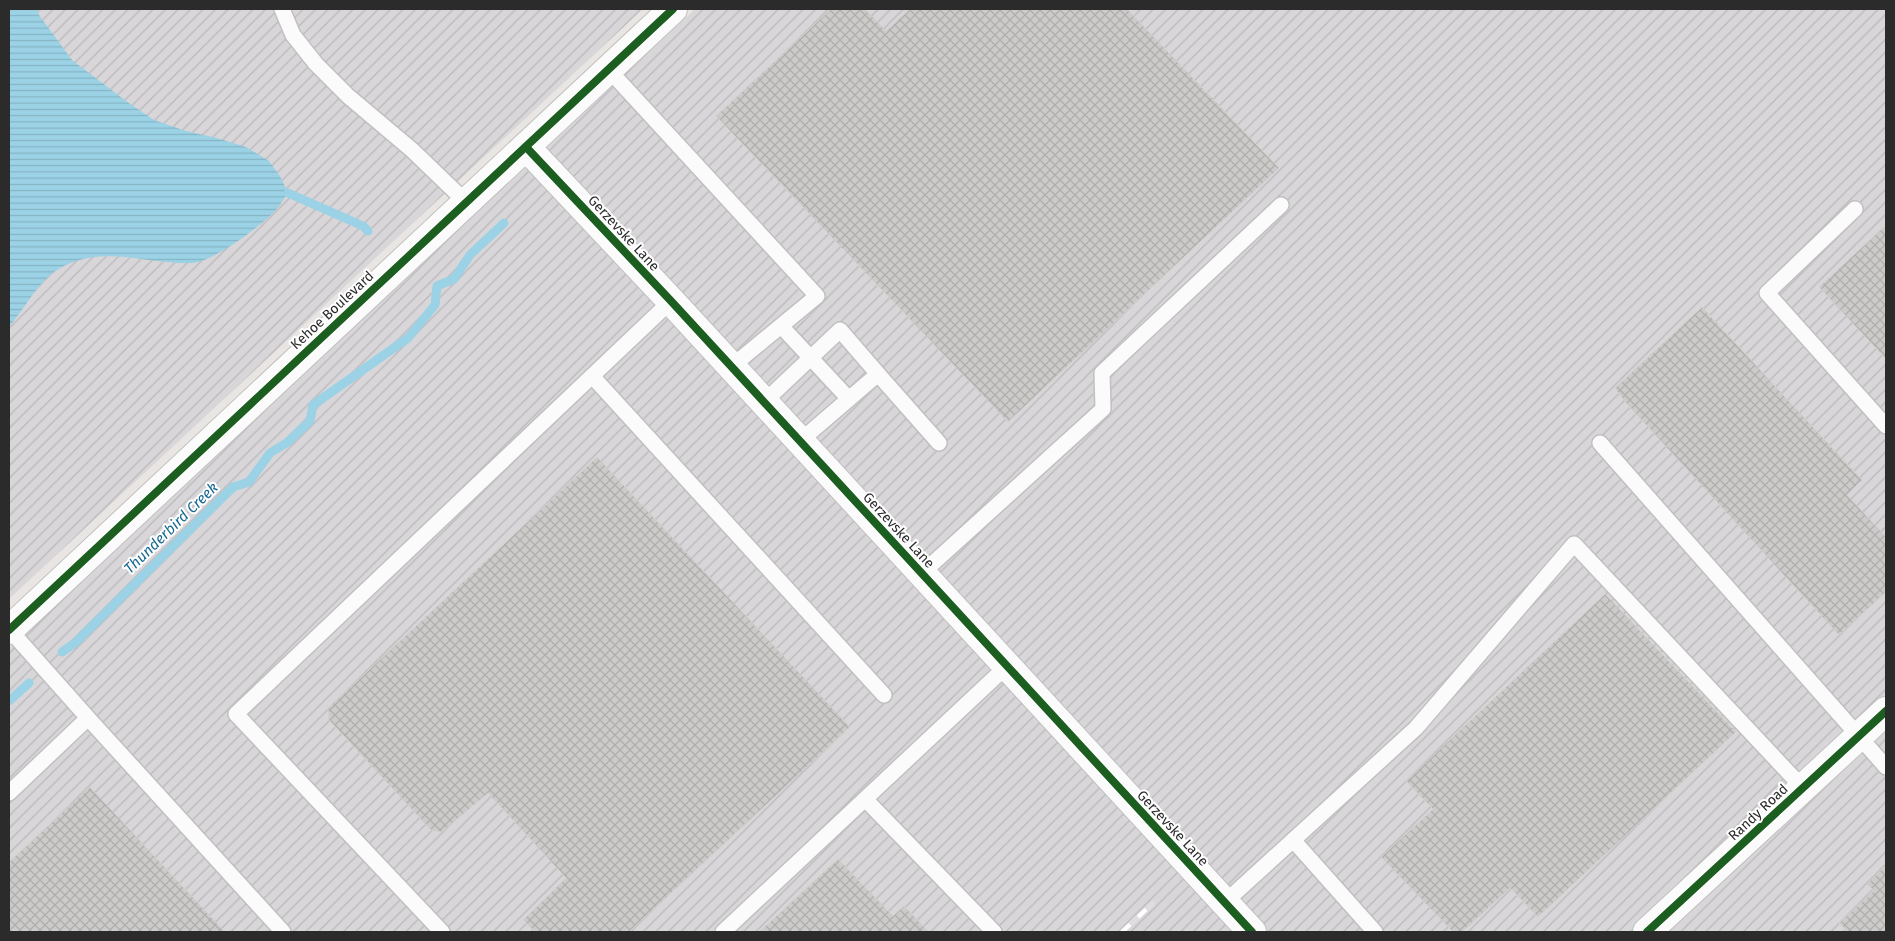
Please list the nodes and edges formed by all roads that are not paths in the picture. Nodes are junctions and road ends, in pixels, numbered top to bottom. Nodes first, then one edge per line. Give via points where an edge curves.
1 (282, 9) edge
2 (673, 9) edge
3 (608, 69) junction
4 (526, 146) junction
5 (466, 202) junction
6 (1281, 205) dead end
7 (1856, 210) dead end
8 (671, 301) junction
9 (781, 326) junction
10 (810, 358) junction
11 (731, 367) junction
12 (878, 374) junction
13 (592, 376) junction
14 (850, 399) junction
15 (764, 402) junction
16 (1886, 426) edge
17 (800, 441) junction
18 (939, 443) dead end
19 (1600, 443) dead end
20 (921, 574) junction
21 (9, 630) edge
22 (1007, 666) junction
23 (884, 695) dead end
24 (1886, 711) edge
25 (88, 718) junction
26 (1858, 736) junction
27 (1886, 767) edge
28 (1803, 788) junction
29 (9, 793) edge
30 (866, 800) junction
31 (1293, 840) junction
32 (1224, 903) junction
33 (283, 932) edge
34 (442, 932) edge
35 (724, 932) edge
36 (994, 932) edge
37 (1252, 932) edge
38 (1375, 932) edge
39 (1647, 932) edge

1 - 5 lane via 294,35 316,64
2 - 3 street, Kehoe Boulevard
3 - 4 street, Kehoe Boulevard
3 - 9 lane via 817,296
4 - 5 street, Kehoe Boulevard
4 - 8 street, Gerzevske Lane
5 - 21 street, Kehoe Boulevard
6 - 20 lane via 1102,372 1103,409
7 - 16 lane via 1767,293
8 - 11 street, Gerzevske Lane
8 - 13 lane
9 - 10 lane
9 - 11 lane
10 - 12 lane via 840,330
10 - 14 lane
10 - 15 lane
11 - 15 street, Gerzevske Lane
12 - 14 lane
12 - 18 lane
13 - 23 lane
13 - 34 lane via 236,714
14 - 17 lane
15 - 17 street, Gerzevske Lane
17 - 20 street, Gerzevske Lane
19 - 26 lane
20 - 22 street, Gerzevske Lane
21 - 25 lane
22 - 30 lane
22 - 32 street, Gerzevske Lane
24 - 26 street, Randy Road
25 - 29 lane
25 - 33 lane
26 - 27 lane
26 - 28 street, Randy Road
28 - 31 lane via 1574,544 1416,728
28 - 39 street, Randy Road
30 - 35 lane
30 - 36 lane
31 - 32 lane
31 - 38 lane
32 - 37 street, Gerzevske Lane

